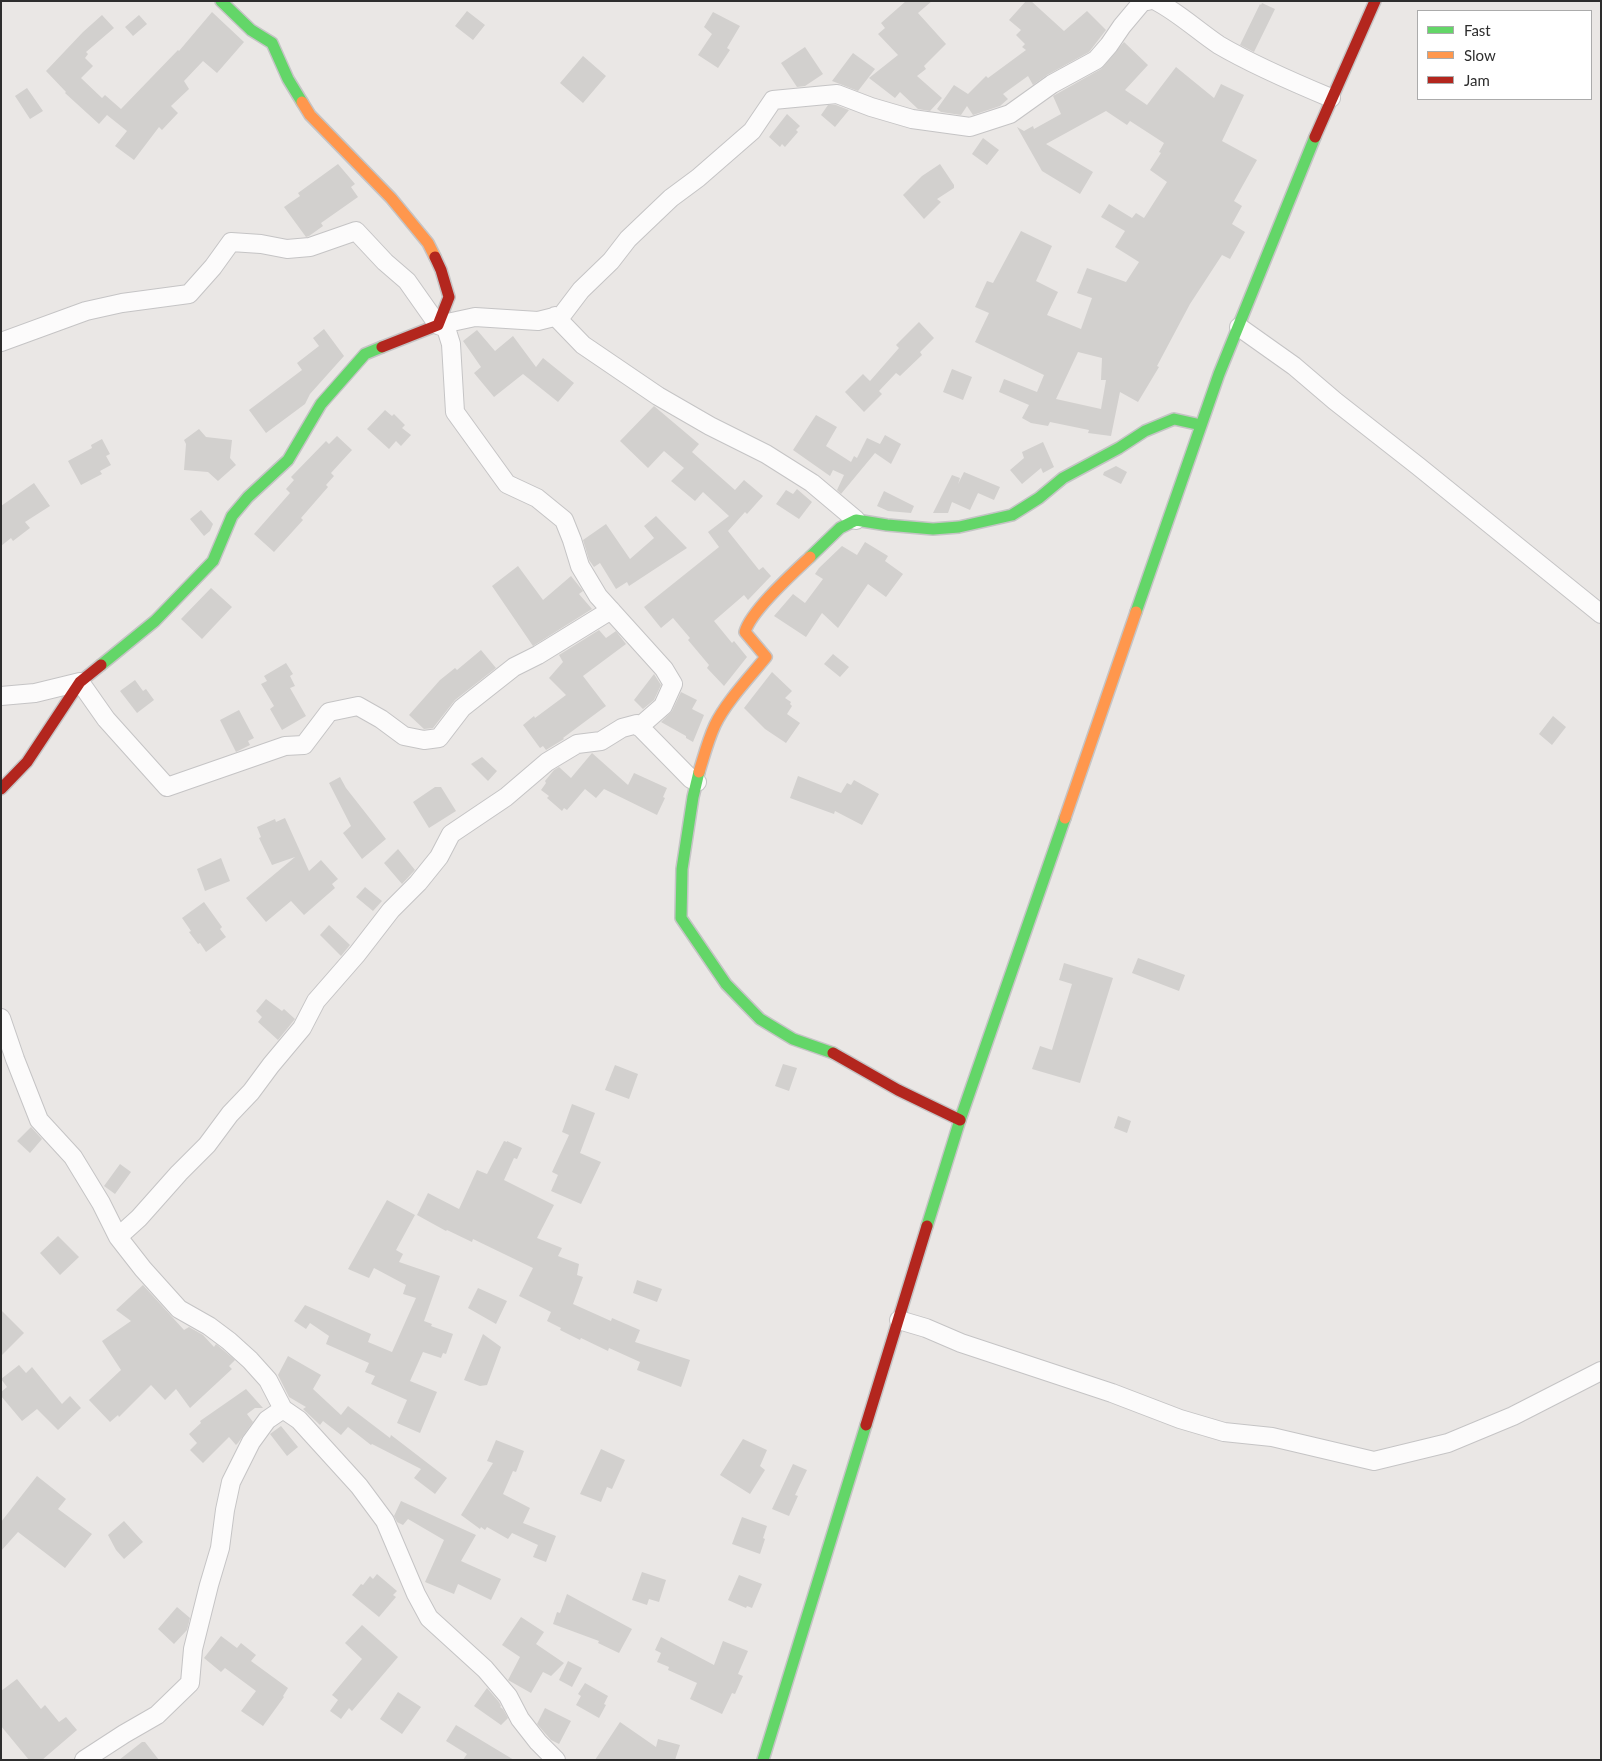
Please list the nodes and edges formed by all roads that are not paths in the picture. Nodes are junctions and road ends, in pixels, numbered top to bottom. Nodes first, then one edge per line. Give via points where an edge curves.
1 (221, 1) edge
2 (1148, 1) edge
3 (1156, 1) edge
4 (1375, 1) edge
5 (1331, 98) junction
6 (555, 316) junction
7 (438, 325) junction
8 (1239, 327) junction
9 (1, 342) edge
10 (1201, 425) junction
11 (856, 520) junction
12 (611, 610) junction
13 (1601, 614) edge
14 (80, 682) junction
15 (1, 696) edge
16 (639, 727) junction
17 (697, 782) junction
18 (1, 789) edge
19 (1, 1018) edge
20 (960, 1120) junction
21 (118, 1237) junction
22 (899, 1320) junction
23 (1601, 1371) edge
24 (283, 1409) junction
25 (84, 1760) edge
26 (556, 1760) edge
27 (763, 1760) edge

1 - 7 street via 251,30 272,43 288,79 310,115 391,198 428,243 449,297
2 - 6 street via 1143,1 1096,60 1052,84 1010,114 970,127 912,120 837,94 773,100 752,131 671,198 628,239 562,315
3 - 5 street via 1219,45
4 - 5 street
5 - 8 street
6 - 7 street via 538,321 475,317
6 - 11 street via 583,345 658,396 766,454 812,483
7 - 9 street via 407,281 356,231 310,247 231,242 189,294 86,311
7 - 12 street via 446,328 451,344 455,412 507,484 537,498 564,520 580,566 598,596
7 - 14 street via 365,354 321,404 288,460 232,516 213,561 155,621
8 - 10 street
8 - 13 street via 1294,366
10 - 11 street via 1174,419 1145,431 1063,478 1012,515 959,527 933,529
10 - 20 street
11 - 17 street via 840,528 748,622 745,632 766,657 716,723
12 - 14 street via 514,667 462,708 439,738 424,740 404,736 358,706 329,712 304,745 285,746 167,787 106,719
12 - 16 street via 674,684 663,706
14 - 15 street
14 - 18 street via 27,762
16 - 17 street
16 - 21 street via 637,724 622,728 601,741 577,744 546,762 506,797 451,834 439,857 316,1001 302,1028 251,1092 207,1145
17 - 20 street via 682,870 681,918 726,984 760,1019 793,1038 827,1050
19 - 21 street via 39,1120 73,1156
20 - 22 street
21 - 24 street via 179,1309 209,1326 250,1360 268,1380
22 - 23 street via 1180,1419 1224,1432 1272,1437 1374,1461 1448,1443 1513,1416
22 - 27 street
24 - 25 street via 267,1420 251,1442 231,1482 220,1548 193,1649 190,1683 157,1715
24 - 26 street via 299,1420 360,1486 385,1521 429,1618 502,1689 520,1719

